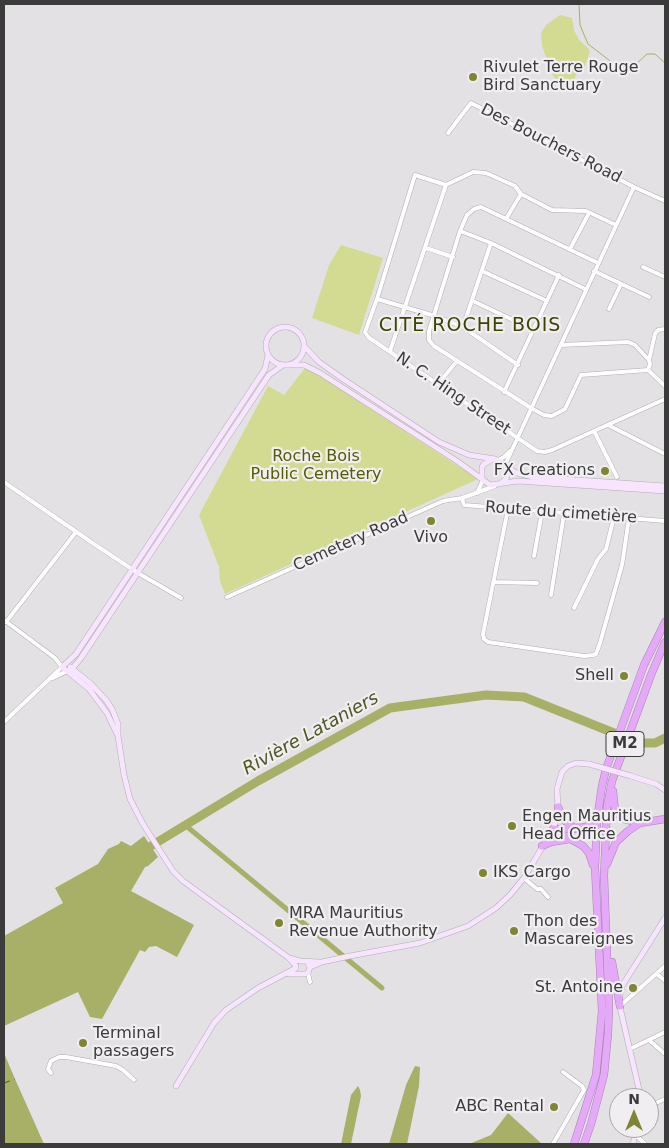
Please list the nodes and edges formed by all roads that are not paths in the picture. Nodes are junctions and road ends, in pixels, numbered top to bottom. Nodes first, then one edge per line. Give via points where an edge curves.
1 (448, 133) dead end
2 (446, 185) junction
3 (634, 187) junction
4 (521, 194) junction
5 (665, 201) edge
6 (590, 213) junction
7 (506, 219) junction
8 (616, 225) junction
9 (460, 231) junction
10 (491, 243) junction
11 (426, 248) junction
12 (570, 249) junction
13 (453, 256) junction
14 (598, 262) junction
15 (643, 267) dead end
16 (482, 271) junction
17 (594, 271) junction
18 (559, 275) junction
19 (665, 277) edge
20 (622, 284) junction
21 (585, 288) junction
22 (649, 297) dead end
23 (377, 299) junction
24 (547, 300) junction
25 (473, 301) junction
26 (406, 307) junction
27 (609, 309) dead end
28 (434, 316) junction
29 (463, 327) junction
30 (665, 329) edge
31 (534, 330) junction
32 (561, 345) junction
33 (304, 346) junction
34 (390, 351) junction
35 (268, 356) junction
36 (649, 360) junction
37 (457, 361) junction
38 (286, 365) junction
39 (518, 365) junction
40 (648, 370) junction
41 (438, 384) junction
42 (665, 386) edge
43 (504, 392) junction
44 (665, 398) edge
45 (531, 408) junction
46 (608, 425) junction
47 (594, 431) junction
48 (516, 438) junction
49 (513, 447) junction
50 (665, 454) edge
51 (497, 460) junction
52 (506, 466) junction
53 (616, 478) dead end
54 (482, 479) junction
55 (4, 482) edge
56 (497, 485) junction
57 (665, 486) edge
58 (665, 491) edge
59 (477, 493) junction
60 (462, 498) junction
61 (508, 509) junction
62 (542, 512) junction
63 (564, 514) junction
64 (614, 517) junction
65 (629, 518) junction
66 (665, 521) edge
67 (76, 532) junction
68 (534, 556) dead end
69 (131, 569) junction
70 (138, 573) junction
71 (494, 582) junction
72 (537, 583) dead end
73 (551, 595) dead end
74 (227, 597) dead end
75 (181, 598) dead end
76 (574, 608) dead end
77 (5, 621) edge
78 (665, 622) edge
79 (665, 642) edge
80 (64, 665) junction
81 (69, 670) junction
82 (51, 678) junction
83 (4, 722) edge
84 (612, 781) junction
85 (665, 790) edge
86 (558, 807) junction
87 (598, 812) junction
88 (665, 819) edge
89 (640, 823) junction
90 (553, 828) junction
91 (575, 829) junction
92 (571, 839) junction
93 (542, 846) junction
94 (595, 870) junction
95 (604, 872) junction
96 (524, 878) junction
97 (548, 897) dead end
98 (665, 918) edge
99 (606, 925) junction
100 (662, 928) edge
101 (665, 966) edge
102 (298, 967) junction
103 (309, 967) junction
104 (657, 974) junction
105 (665, 981) edge
106 (310, 982) dead end
107 (620, 1006) junction
108 (665, 1032) edge
109 (649, 1040) junction
110 (630, 1049) junction
111 (665, 1054) edge
112 (562, 1072) dead end
113 (51, 1073) dead end
114 (600, 1075) junction
115 (134, 1080) dead end
116 (176, 1086) dead end
117 (639, 1088) edge
118 (553, 1144) edge
119 (574, 1144) edge
120 (584, 1144) edge

1 - 3 street, Des Bouchers Road via 471,103
2 - 4 street via 473,172 486,173 515,186
2 - 11 street
2 - 23 street via 415,175
3 - 5 street, Des Bouchers Road
3 - 8 street
4 - 6 street via 552,210
4 - 7 street
6 - 8 street
6 - 12 street
7 - 9 street via 481,207 467,215
7 - 12 street
8 - 14 street
9 - 10 street
9 - 13 street
10 - 16 street
10 - 18 street
11 - 13 street
11 - 26 street
12 - 14 street
13 - 28 street
14 - 17 street
15 - 19 street
16 - 24 street
16 - 25 street
17 - 20 street
17 - 21 street
18 - 21 street
18 - 24 street
20 - 22 street
20 - 27 street
21 - 32 street
23 - 26 street
23 - 34 street, N. C. Hing Street via 365,332
24 - 31 street
25 - 29 street
25 - 31 street
26 - 28 street
26 - 34 street
28 - 29 street
28 - 37 street via 429,340
29 - 39 street
30 - 36 street via 654,334
31 - 39 street
32 - 36 street via 623,341 635,345
32 - 45 street
33 - 35 main road via 296,331 284,327 268,337
33 - 38 main road via 300,359
33 - 51 main road via 319,362 439,442 469,455
34 - 41 street, N. C. Hing Street
35 - 38 main road via 277,364
35 - 69 main road via 265,369
36 - 40 street
37 - 41 street
37 - 43 street
38 - 54 main road via 311,368
38 - 70 main road via 270,375
39 - 43 street
40 - 42 street
40 - 45 street via 581,375 565,409 552,416
41 - 48 street, N. C. Hing Street
43 - 45 street
44 - 46 street, N. C. Hing Street
45 - 48 street
46 - 47 street, N. C. Hing Street
46 - 50 street
47 - 48 street, N. C. Hing Street via 545,452 537,451
47 - 53 street
48 - 49 street
49 - 51 street
49 - 52 street
51 - 52 main road
51 - 54 main road via 484,464 480,472
52 - 56 main road via 506,478
52 - 57 main road via 533,477
54 - 56 main road via 490,485
54 - 59 street
55 - 67 street
56 - 58 main road via 523,482
56 - 59 street, Cemetery Road
59 - 60 street, Cemetery Road
60 - 61 street, Route du cimetière via 464,506
60 - 74 street, Cemetery Road via 443,501
61 - 62 street, Route du cimetière
61 - 71 street
62 - 63 street, Route du cimetière
62 - 68 street
63 - 64 street, Route du cimetière
63 - 73 street
64 - 65 street, Route du cimetière
64 - 76 street via 606,549
65 - 66 street, Route du cimetière
65 - 71 street via 622,565 598,651 591,656 488,642 483,634
67 - 69 street
67 - 77 street
69 - 70 street
69 - 80 main road via 76,654
70 - 75 street
70 - 81 main road via 81,658
71 - 72 street
77 - 80 street
78 - 87 highway, M2 via 644,665 606,769
79 - 84 highway, M2
80 - 81 main road
80 - 82 street
81 - 82 street
81 - 102 main road via 90,682 112,709 118,724 130,799 164,860 183,881
82 - 83 street
84 - 89 highway via 616,811 624,819
84 - 95 highway, M2 via 607,807
85 - 86 main road, bridge via 631,776 576,763 562,772 557,788
86 - 90 main road
86 - 91 highway via 563,819
87 - 91 highway via 587,827
87 - 94 highway, M2
88 - 89 highway
89 - 95 highway via 616,842
90 - 91 highway
90 - 92 highway
90 - 93 main road
92 - 93 highway
92 - 94 highway via 589,853
93 - 96 main road
94 - 114 highway, M2 via 602,1011
95 - 99 highway, M2
96 - 97 street
96 - 103 main road via 504,902 468,926 420,943
98 - 100 main road
99 - 107 highway
99 - 114 highway, M2 via 609,1008
100 - 107 main road via 622,986
101 - 104 street
102 - 103 main road
102 - 103 main road via 303,974
102 - 116 main road via 226,1010 214,1023
103 - 106 street
104 - 105 street
104 - 107 street
107 - 110 main road
108 - 109 street
109 - 110 street
109 - 111 street
110 - 117 main road
112 - 118 street via 584,1090
113 - 115 street via 48,1069 51,1062 66,1057 116,1066
114 - 119 highway, M2
114 - 120 highway, M2 via 600,1094

